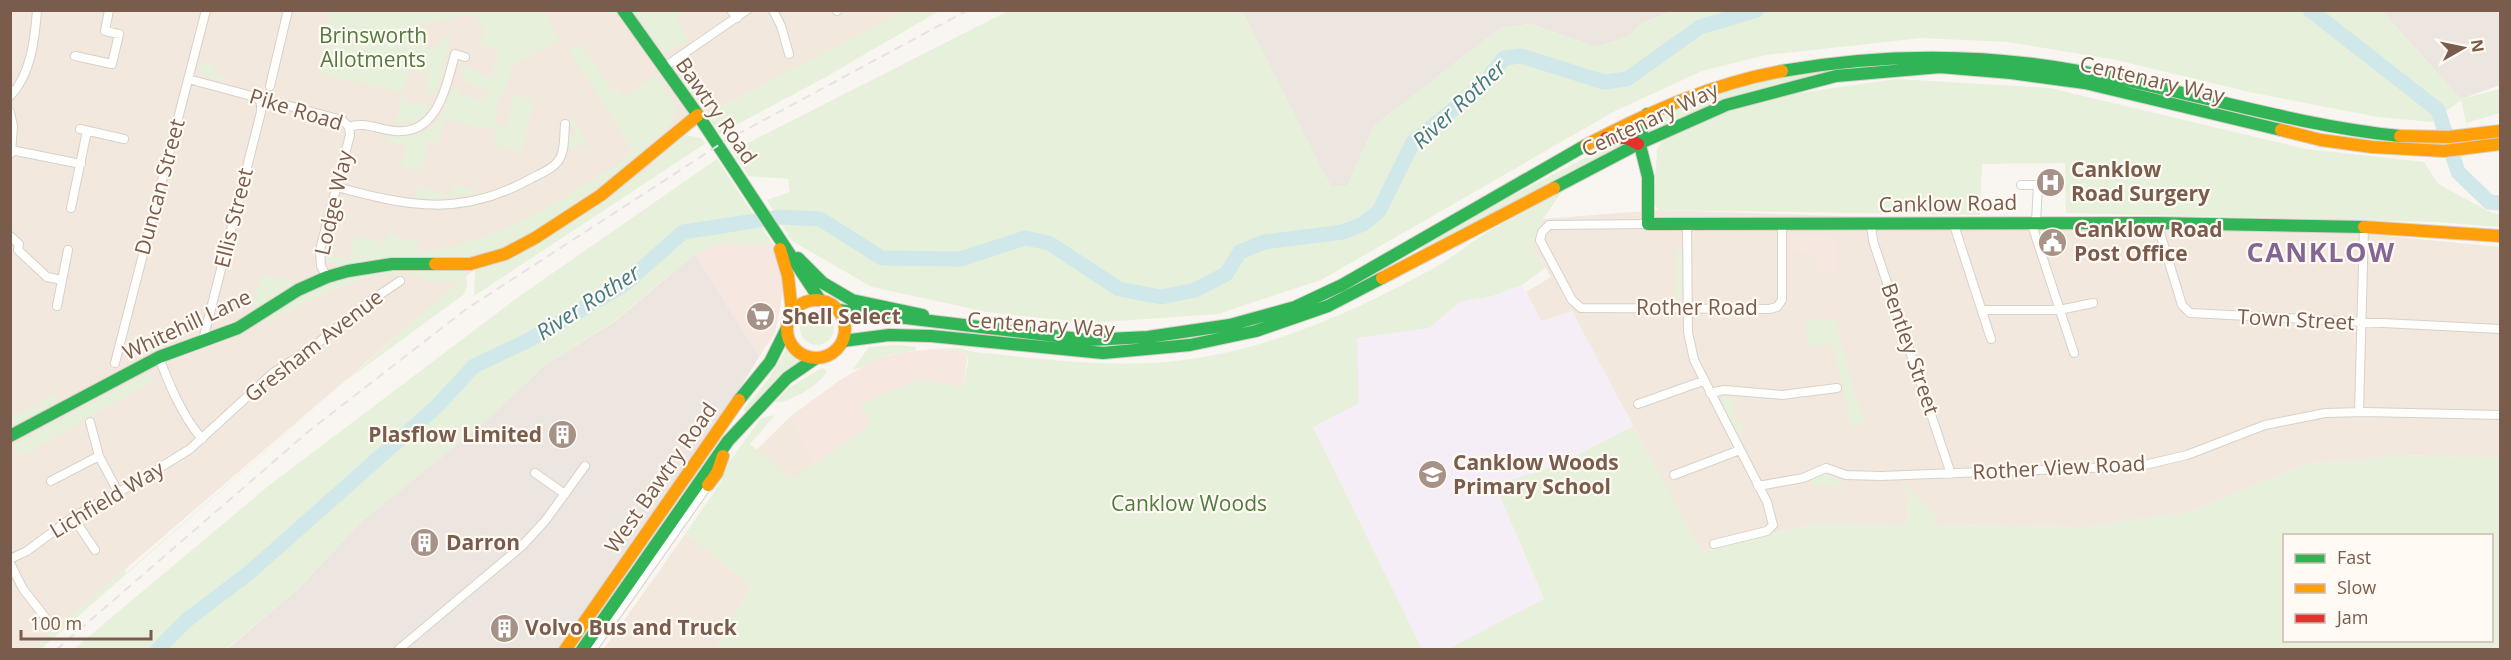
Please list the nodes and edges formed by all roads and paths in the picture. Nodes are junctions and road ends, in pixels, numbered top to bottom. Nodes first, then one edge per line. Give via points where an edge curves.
1 (37, 10) edge
2 (109, 10) edge
3 (206, 10) edge
4 (288, 10) edge
5 (623, 10) edge
6 (731, 10) edge
7 (747, 10) edge
8 (773, 10) edge
9 (737, 18) junction
10 (789, 54) dead end
11 (75, 56) dead end
12 (465, 57) dead end
13 (663, 69) junction
14 (188, 79) junction
15 (270, 86) dead end
16 (10, 96) edge
17 (257, 98) junction
18 (10, 112) edge
19 (1647, 114) junction
20 (698, 115) junction
21 (565, 124) dead end
22 (349, 127) junction
23 (2500, 131) edge
24 (1599, 138) junction
25 (124, 139) dead end
26 (1638, 144) junction
27 (2467, 144) junction
28 (2500, 144) edge
29 (2410, 145) junction
30 (11, 152) edge
31 (81, 164) junction
32 (2021, 184) dead end
33 (337, 188) junction
34 (71, 208) dead end
35 (1953, 222) junction
36 (2033, 222) junction
37 (2157, 223) junction
38 (1648, 224) junction
39 (1871, 224) junction
40 (1688, 225) junction
41 (1782, 225) junction
42 (2364, 227) junction
43 (773, 232) junction
44 (10, 236) edge
45 (2500, 236) edge
46 (68, 250) dead end
47 (1556, 270) joint
48 (327, 277) junction
49 (62, 280) junction
50 (400, 281) dead end
51 (820, 300) junction
52 (2093, 303) dead end
53 (57, 306) dead end
54 (1688, 309) junction
55 (839, 310) junction
56 (1982, 310) junction
57 (2059, 310) junction
58 (792, 312) junction
59 (2361, 323) junction
60 (787, 328) junction
61 (2500, 329) edge
62 (992, 330) junction
63 (1991, 339) dead end
64 (203, 340) junction
65 (843, 341) junction
66 (2074, 353) dead end
67 (159, 357) junction
68 (816, 358) junction
69 (115, 363) dead end
70 (1703, 381) junction
71 (1837, 388) dead end
72 (1710, 393) junction
73 (1638, 404) dead end
74 (2359, 412) junction
75 (2500, 415) edge
76 (90, 422) dead end
77 (10, 436) edge
78 (202, 439) junction
79 (728, 441) junction
80 (1740, 450) junction
81 (99, 456) junction
82 (585, 466) dead end
83 (535, 473) dead end
84 (1951, 474) junction
85 (1674, 475) dead end
86 (51, 481) dead end
87 (708, 485) joint
88 (1758, 486) junction
89 (118, 492) junction
90 (565, 494) junction
91 (73, 517) junction
92 (1714, 544) dead end
93 (94, 550) dead end
94 (10, 561) edge
95 (45, 617) dead end
96 (398, 650) edge
97 (565, 650) edge
98 (582, 650) edge
99 (592, 650) edge

1 - 16 street via 36,33 26,71
2 - 11 street via 105,31 119,34 112,64
3 - 14 street, Duncan Street
4 - 15 street
5 - 13 main road, Bawtry Road
6 - 9 street
7 - 9 street
8 - 10 street
9 - 13 street
12 - 22 street, Pike Road via 455,54 440,102 422,125 395,131
13 - 20 main road, Bawtry Road
14 - 17 street, Pike Road
14 - 69 street, Duncan Street
17 - 22 street, Pike Road via 342,120
17 - 64 street, Ellis Street via 261,112
18 - 30 street
19 - 24 main road, Centenary Way
19 - 26 main road
19 - 29 main road, Centenary Way via 1702,91 1775,72 1858,60 1952,56 2010,59 2118,78 2316,127
20 - 43 main road, Bawtry Road
20 - 48 main road, Whitehill Lane via 601,195 505,254 470,264 392,264
21 - 33 street via 558,162 529,180 483,199 413,205
22 - 33 street, Lodge Way
23 - 27 main road, Centenary Way
24 - 26 main road via 1621,137
24 - 62 main road, Centenary Way via 1357,278 1274,314 1192,333 1103,340
25 - 31 street via 84,130
26 - 29 main road, Centenary Way via 1726,105 1836,76 1940,67 2085,83 2321,140
26 - 38 main road via 1647,172
26 - 65 main road, Centenary Way via 1328,306 1233,337 1102,353 931,336 889,335
27 - 28 main road, Centenary Way
27 - 29 main road, Centenary Way
30 - 31 street
31 - 34 street
32 - 36 street via 2037,185
33 - 48 street, Lodge Way via 319,257
35 - 36 main road, Canklow Road
35 - 39 main road, Canklow Road
35 - 56 street
36 - 37 main road, Canklow Road
36 - 57 street
37 - 42 main road, Canklow Road
37 - 59 street, Town Street via 2182,305 2190,314
38 - 40 main road, Canklow Road
38 - 47 street, Canklow Road via 1549,225 1540,240
39 - 41 main road, Canklow Road
39 - 84 street, Bentley Street via 1873,241
40 - 41 main road, Canklow Road
40 - 54 street
41 - 54 street, Rother Road via 1782,300 1777,307
42 - 45 main road, Canklow Road
42 - 59 street
43 - 51 main road, Bawtry Road
43 - 58 main road, Bawtry Road via 788,276
43 - 62 main road via 823,283 852,300
44 - 49 street via 18,250 47,277
46 - 49 street
47 - 54 street, Rother Road via 1572,300 1581,308
48 - 64 main road, Whitehill Lane via 238,328
49 - 53 street
50 - 78 street, Gresham Avenue via 273,373
51 - 55 main road
51 - 58 main road via 806,302
52 - 57 street
54 - 70 street via 1690,346
55 - 62 main road
55 - 65 main road via 845,325
56 - 57 street
56 - 63 street
57 - 66 street
58 - 60 main road
59 - 61 street, Town Street
59 - 74 street
60 - 68 main road via 797,350
60 - 97 main road, West Bawtry Road via 770,362 729,414
64 - 67 main road, Whitehill Lane
65 - 68 main road via 831,354
67 - 77 main road, Whitehill Lane
67 - 78 street via 178,404
68 - 79 main road, West Bawtry Road via 787,378
70 - 72 street
70 - 73 street
71 - 72 street via 1782,395 1725,390
72 - 80 street
74 - 75 street, Rother View Road
74 - 84 street, Rother View Road via 2282,420 2187,455 2140,466
76 - 81 street
78 - 89 street, Lichfield Way via 173,461
79 - 87 main road via 717,473
79 - 98 main road, West Bawtry Road
80 - 85 street
80 - 88 street
81 - 86 street
81 - 89 street
82 - 90 street
83 - 90 street
84 - 88 street, Rother View Road via 1854,476 1826,468 1803,478
87 - 99 street, West Bawtry Road
88 - 92 street via 1772,516 1772,528
89 - 91 street, Lichfield Way
90 - 96 street via 522,546
91 - 93 street
91 - 94 street, Lichfield Way
94 - 95 street via 29,598

